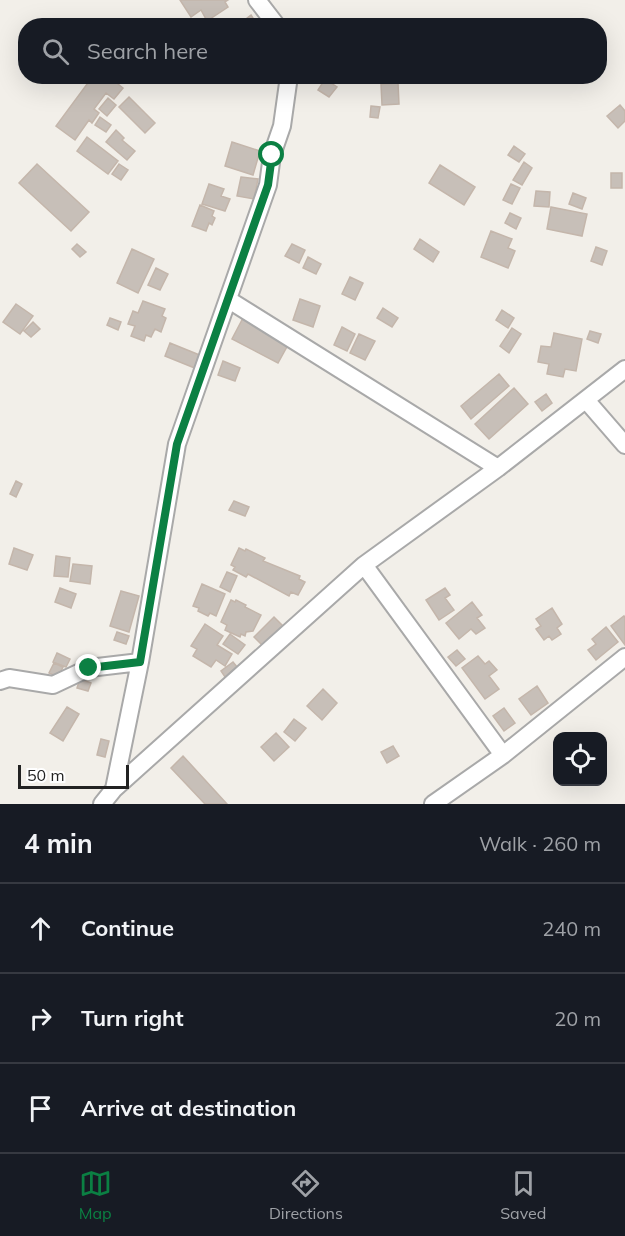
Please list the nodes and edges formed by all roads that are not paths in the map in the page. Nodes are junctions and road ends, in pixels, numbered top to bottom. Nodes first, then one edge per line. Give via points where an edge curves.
1 (257, 0) edge
2 (272, 18) edge
3 (288, 84) edge
4 (229, 300) junction
5 (625, 369) edge
6 (586, 400) junction
7 (625, 445) edge
8 (498, 468) junction
9 (364, 565) junction
10 (625, 657) edge
11 (140, 662) junction
12 (0, 681) edge
13 (502, 755) junction
14 (114, 789) junction
15 (102, 804) edge
16 (433, 804) edge

1 - 2 street
3 - 4 street via 268,185
4 - 8 street
4 - 11 street via 177,444
5 - 6 street
6 - 7 street
6 - 8 street
8 - 9 street
9 - 13 street
9 - 14 street
10 - 13 street
11 - 12 street via 89,668 53,685 9,678
11 - 14 street
13 - 16 street
14 - 15 street

